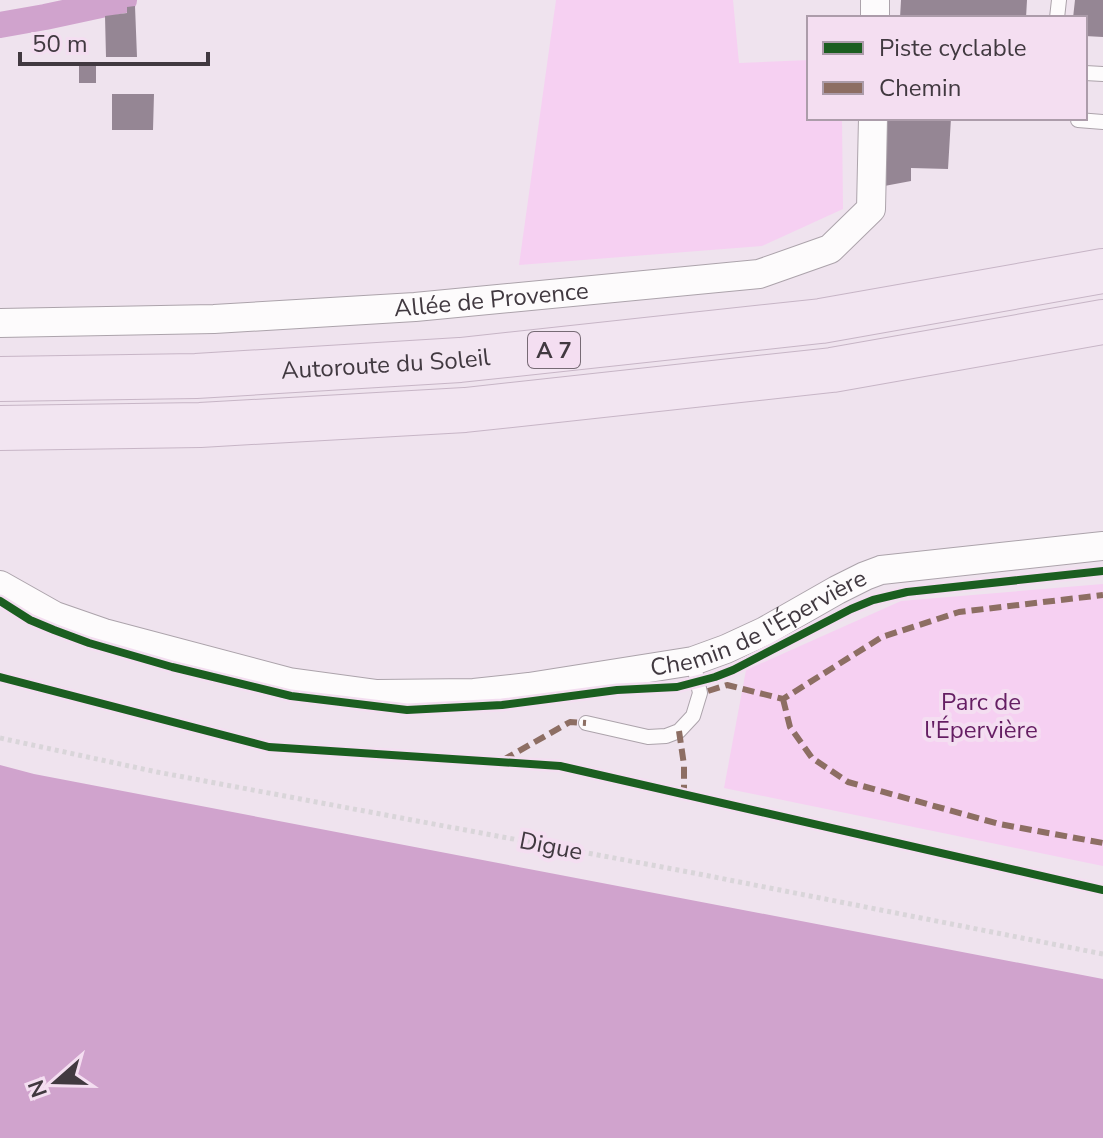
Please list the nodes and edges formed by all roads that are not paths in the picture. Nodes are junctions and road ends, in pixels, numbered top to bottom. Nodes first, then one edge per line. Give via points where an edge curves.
1 (873, 120) edge
2 (1078, 120) edge
3 (1103, 122) edge
4 (1103, 271) edge
5 (1103, 322) edge
6 (0, 323) edge
7 (0, 379) edge
8 (0, 428) edge
9 (1103, 546) edge
10 (0, 585) edge
11 (693, 661) junction
12 (586, 723) dead end

1 - 6 street, Allée de Provence via 871,209 830,249 759,274 399,308 214,319
2 - 3 lane
4 - 7 highway, Autoroute du Soleil / A 7 via 821,321 460,360 196,376
5 - 8 highway, Autoroute du Soleil / A 7 via 832,370 465,410 200,425
9 - 11 street, Chemin de l'Épervière via 881,570 765,631
10 - 11 street, Chemin de l'Épervière via 55,616 104,633 289,682 377,694 488,691
11 - 12 lane via 700,693 693,716 679,731 648,737

